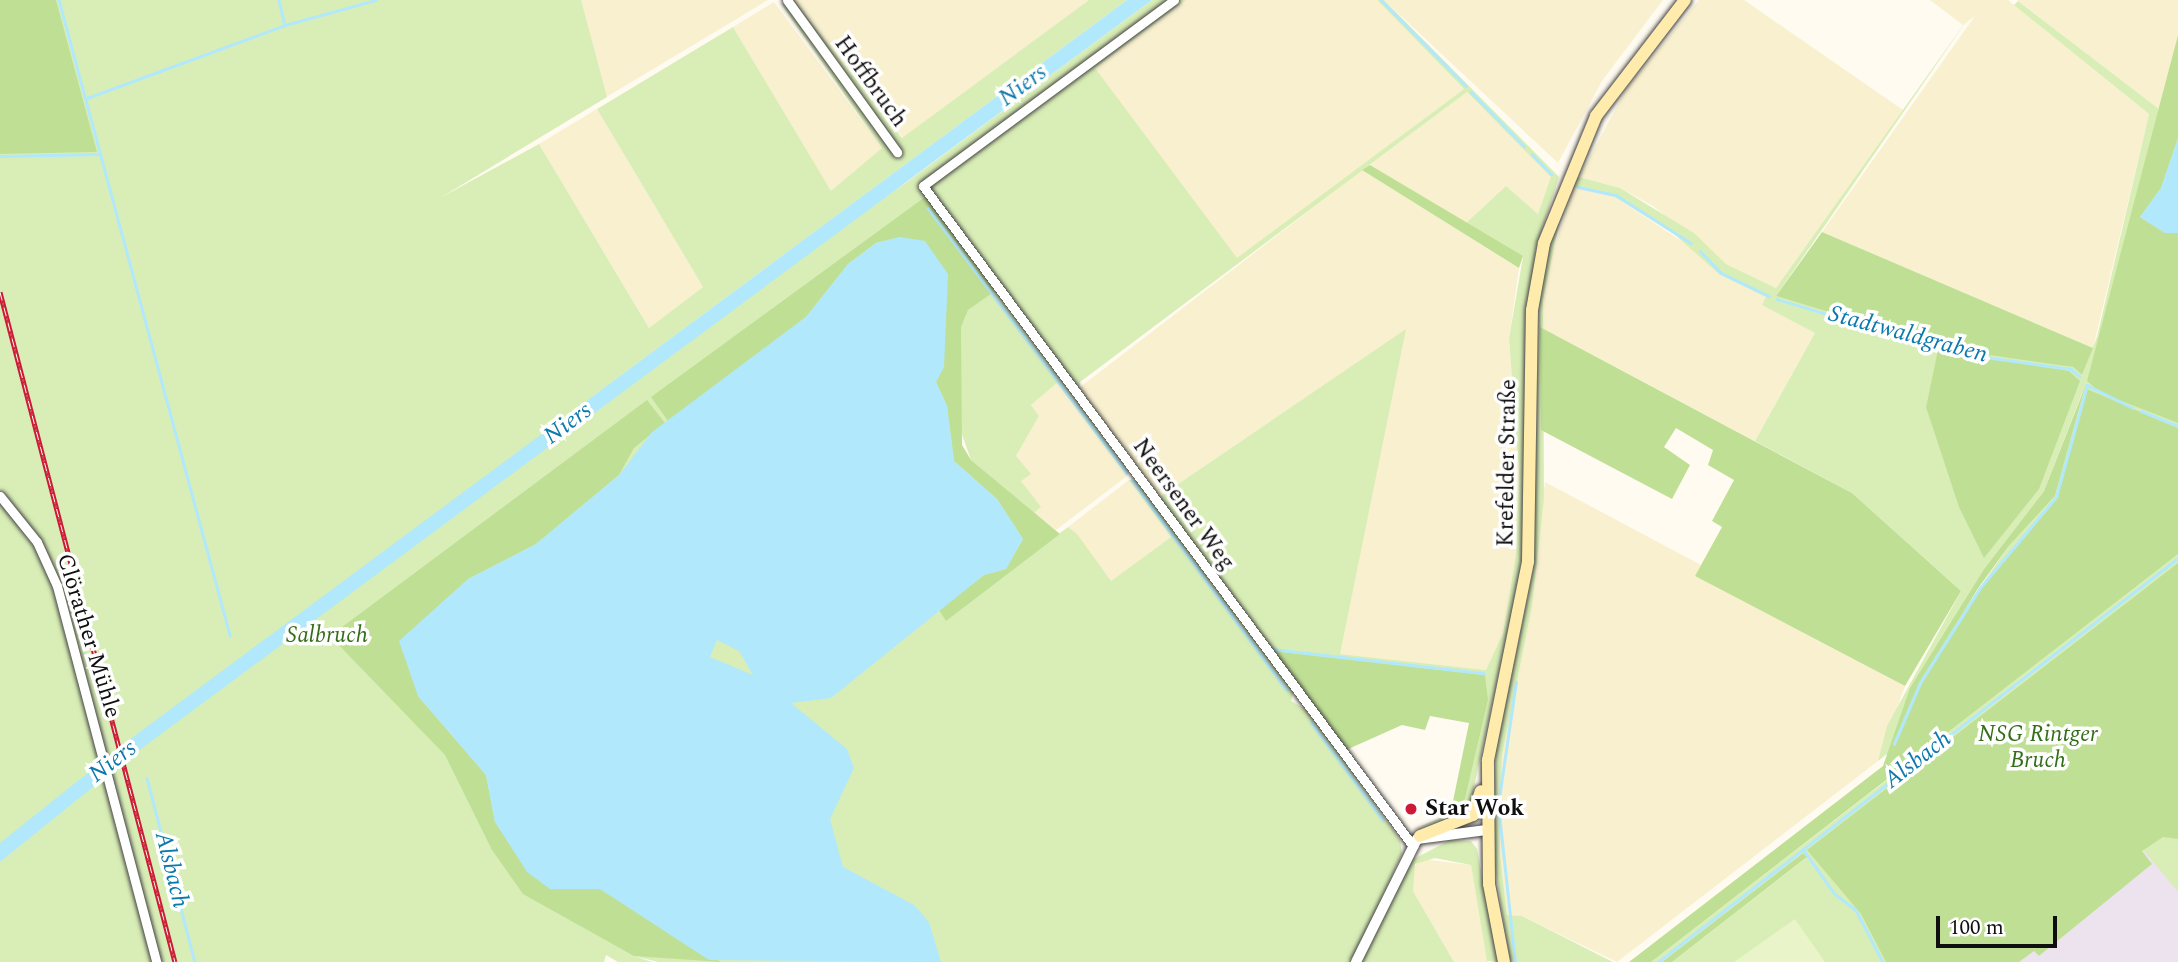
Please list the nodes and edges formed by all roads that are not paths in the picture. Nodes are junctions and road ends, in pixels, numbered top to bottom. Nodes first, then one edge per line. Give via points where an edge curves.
1 (787, 0) edge
2 (1174, 0) edge
3 (1685, 0) edge
4 (897, 152) dead end
5 (0, 496) edge
6 (1488, 760) junction
7 (1486, 830) junction
8 (1416, 841) junction
9 (156, 962) edge
10 (1356, 962) edge
11 (1504, 962) edge

1 - 4 street, Hoffbruch
2 - 8 street, Neersener Weg via 923,186
3 - 6 main road, Krefelder Straße via 1597,116 1544,243 1532,310 1528,562
5 - 9 street, Clörather Mühle via 23,521 51,572
6 - 7 main road, Krefelder Straße
6 - 8 main road via 1473,815
7 - 8 street
7 - 11 main road, Krefelder Straße
8 - 10 street

